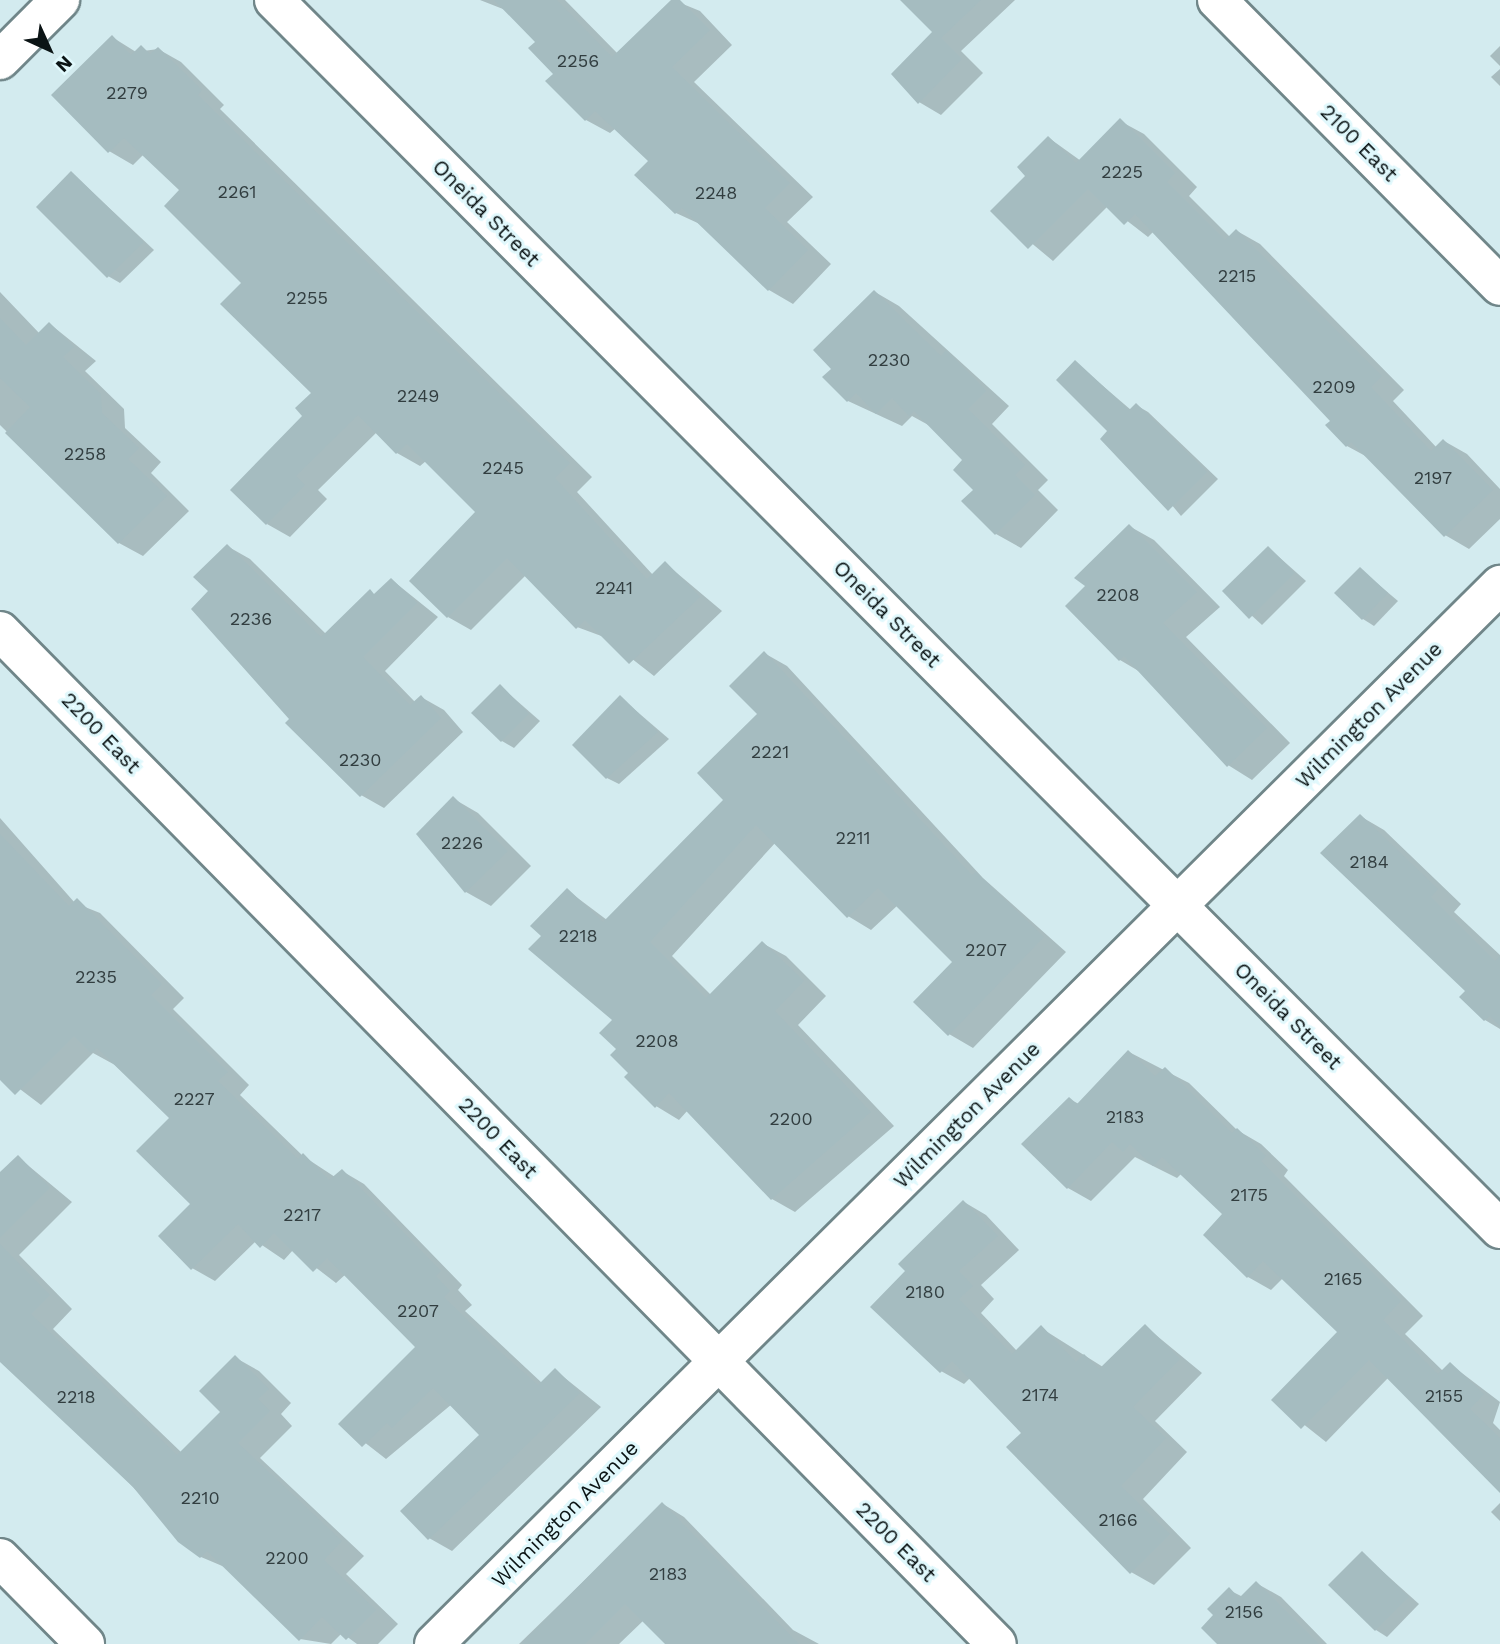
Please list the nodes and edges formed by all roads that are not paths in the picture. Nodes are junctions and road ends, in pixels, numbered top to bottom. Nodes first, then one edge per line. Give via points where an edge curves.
1 (60, 0) edge
2 (274, 0) edge
3 (1217, 0) edge
4 (0, 60) edge
5 (1500, 286) edge
6 (1500, 585) edge
7 (0, 631) edge
8 (1178, 906) junction
9 (1500, 1229) edge
10 (718, 1362) junction
11 (0, 1558) edge
12 (85, 1644) edge
13 (434, 1644) edge
14 (997, 1644) edge

1 - 4 street
2 - 8 street, Oneida Street
3 - 5 street, 2100 East
6 - 8 street, Wilmington Avenue
7 - 10 street, 2200 East
8 - 9 street, Oneida Street
8 - 10 street, Wilmington Avenue
10 - 13 street, Wilmington Avenue
10 - 14 street, 2200 East
11 - 12 street

